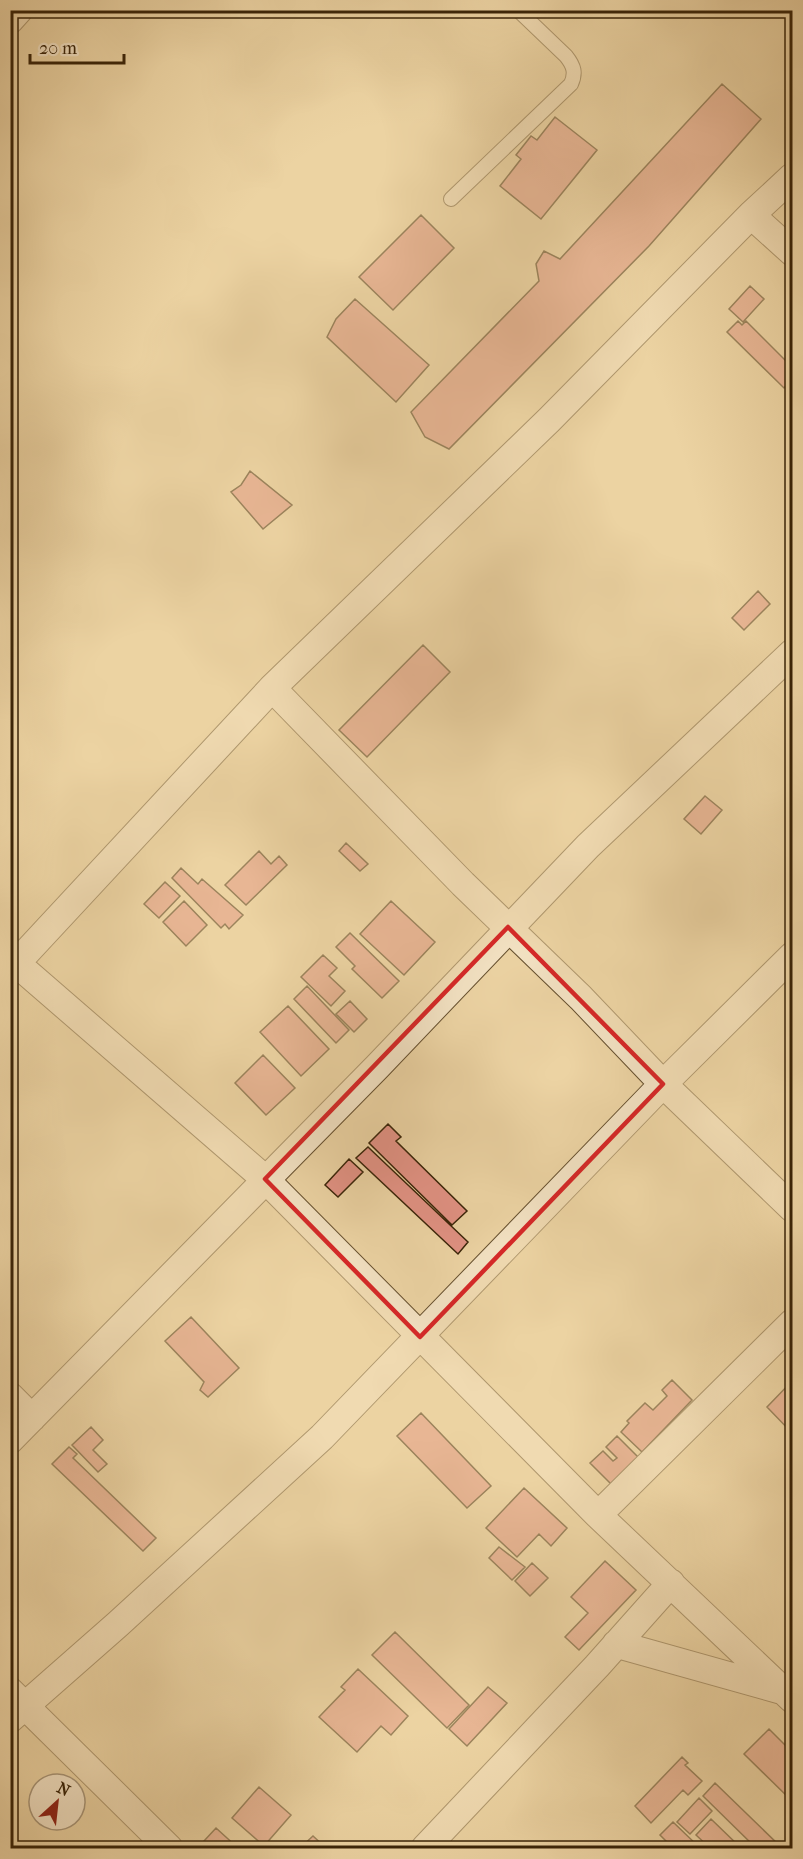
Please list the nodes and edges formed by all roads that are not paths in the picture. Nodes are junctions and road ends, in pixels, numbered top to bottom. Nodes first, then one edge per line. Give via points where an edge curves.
1 (19, 10) edge
2 (518, 10) edge
3 (10, 20) edge
4 (792, 177) edge
5 (451, 199) dead end
6 (751, 215) junction
7 (792, 252) edge
8 (792, 653) edge
9 (272, 688) junction
10 (508, 927) junction
11 (792, 956) edge
12 (14, 967) edge
13 (663, 1084) junction
14 (265, 1179) junction
15 (792, 1208) edge
16 (792, 1323) edge
17 (420, 1337) junction
18 (10, 1396) edge
19 (32, 1418) junction
20 (10, 1440) edge
21 (598, 1515) junction
22 (671, 1583) junction
23 (616, 1644) junction
24 (788, 1695) edge
25 (15, 1705) edge
26 (169, 1848) edge
27 (425, 1848) edge

1 - 3 street
2 - 5 lane via 573,64 571,84
4 - 6 street
6 - 7 street
6 - 9 street via 549,420
8 - 10 street
9 - 10 street
9 - 12 street
10 - 13 street
10 - 14 street
11 - 13 street
12 - 14 street
13 - 15 street
13 - 17 street
14 - 17 street
14 - 19 street
16 - 21 street
17 - 21 street
17 - 25 street via 322,1437 118,1624
18 - 19 street
19 - 20 street
21 - 22 street
22 - 23 street
22 - 24 street
23 - 24 street
23 - 27 street
25 - 26 street

